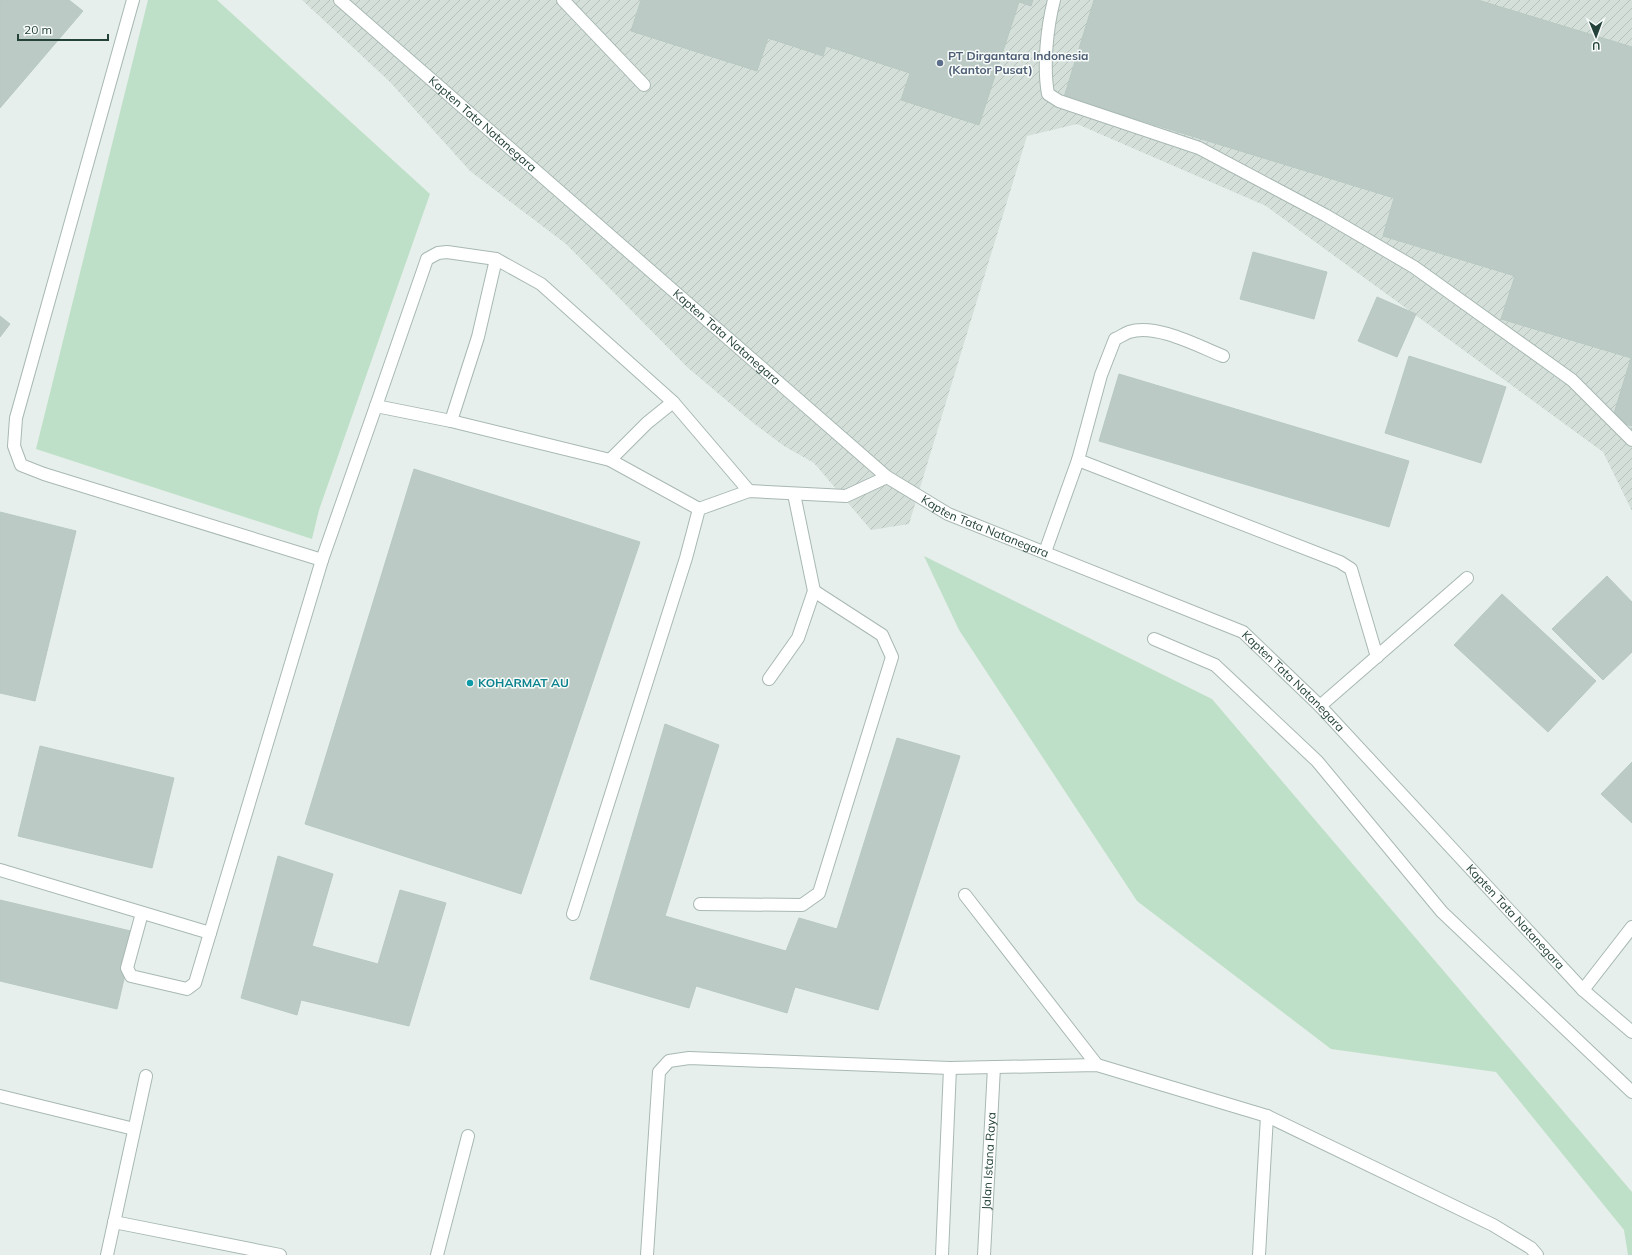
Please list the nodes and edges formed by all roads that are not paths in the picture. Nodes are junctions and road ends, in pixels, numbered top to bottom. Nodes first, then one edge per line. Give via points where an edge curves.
1 (133, 0) edge
2 (340, 0) edge
3 (563, 0) edge
4 (1054, 0) edge
5 (644, 85) dead end
6 (496, 259) junction
7 (1223, 356) dead end
8 (674, 402) junction
9 (376, 406) junction
10 (451, 421) junction
11 (1632, 440) edge
12 (610, 460) junction
13 (1078, 460) junction
14 (887, 477) junction
15 (749, 491) junction
16 (794, 494) junction
17 (699, 508) junction
18 (1045, 552) junction
19 (322, 560) junction
20 (1467, 578) dead end
21 (814, 591) junction
22 (1154, 639) dead end
23 (1377, 657) junction
24 (769, 679) dead end
25 (1320, 706) junction
26 (0, 870) edge
27 (965, 895) dead end
28 (700, 904) dead end
29 (142, 913) junction
30 (573, 914) dead end
31 (1632, 927) edge
32 (210, 933) junction
33 (1583, 990) junction
34 (1632, 1032) edge
35 (1097, 1065) junction
36 (994, 1067) junction
37 (950, 1068) junction
38 (146, 1076) dead end
39 (1632, 1092) edge
40 (0, 1096) edge
41 (1267, 1116) junction
42 (134, 1129) junction
43 (468, 1136) dead end
44 (114, 1222) junction
45 (107, 1255) edge
46 (280, 1255) edge
47 (437, 1255) edge
48 (647, 1255) edge
49 (942, 1255) edge
50 (984, 1255) edge
51 (1259, 1255) edge
52 (1537, 1255) edge

1 - 19 street via 16,418 14,446 21,465 44,474
2 - 14 street, Kapten Tata Natanegara
3 - 5 street
4 - 11 street via 1045,77 1048,94 1059,101 1199,148 1414,266 1572,380
6 - 8 street via 541,284
6 - 9 street via 447,252 438,253 427,259
6 - 10 street via 478,337
7 - 13 street via 1169,335 1147,330 1130,332 1115,339 1101,375
8 - 12 street via 647,423
8 - 15 street
9 - 10 street
9 - 19 street
10 - 12 street
12 - 17 street
13 - 18 street
13 - 23 street via 1340,562 1351,570
14 - 16 street via 846,496
14 - 18 street, Kapten Tata Natanegara via 948,514
15 - 16 street
15 - 17 street
16 - 21 street
17 - 30 street via 686,558
18 - 25 street, Kapten Tata Natanegara via 1243,632
19 - 32 street
20 - 23 street
21 - 24 street via 798,638
21 - 28 street via 882,635 892,657 819,893 802,905
22 - 39 street via 1215,665 1317,761 1442,912
23 - 25 street
25 - 33 street, Kapten Tata Natanegara
26 - 29 street
27 - 35 street
29 - 32 street
29 - 32 street via 127,968 131,976 187,989 195,983
31 - 33 street
33 - 34 street, Kapten Tata Natanegara
35 - 36 street
35 - 41 street
36 - 37 street
36 - 50 street, Jalan Istana Raya
37 - 48 street via 689,1058 668,1061 659,1072
37 - 49 street
38 - 42 street
40 - 42 street
41 - 51 street
41 - 52 street via 1493,1225 1532,1248
42 - 44 street
43 - 47 street
44 - 45 street
44 - 46 street

